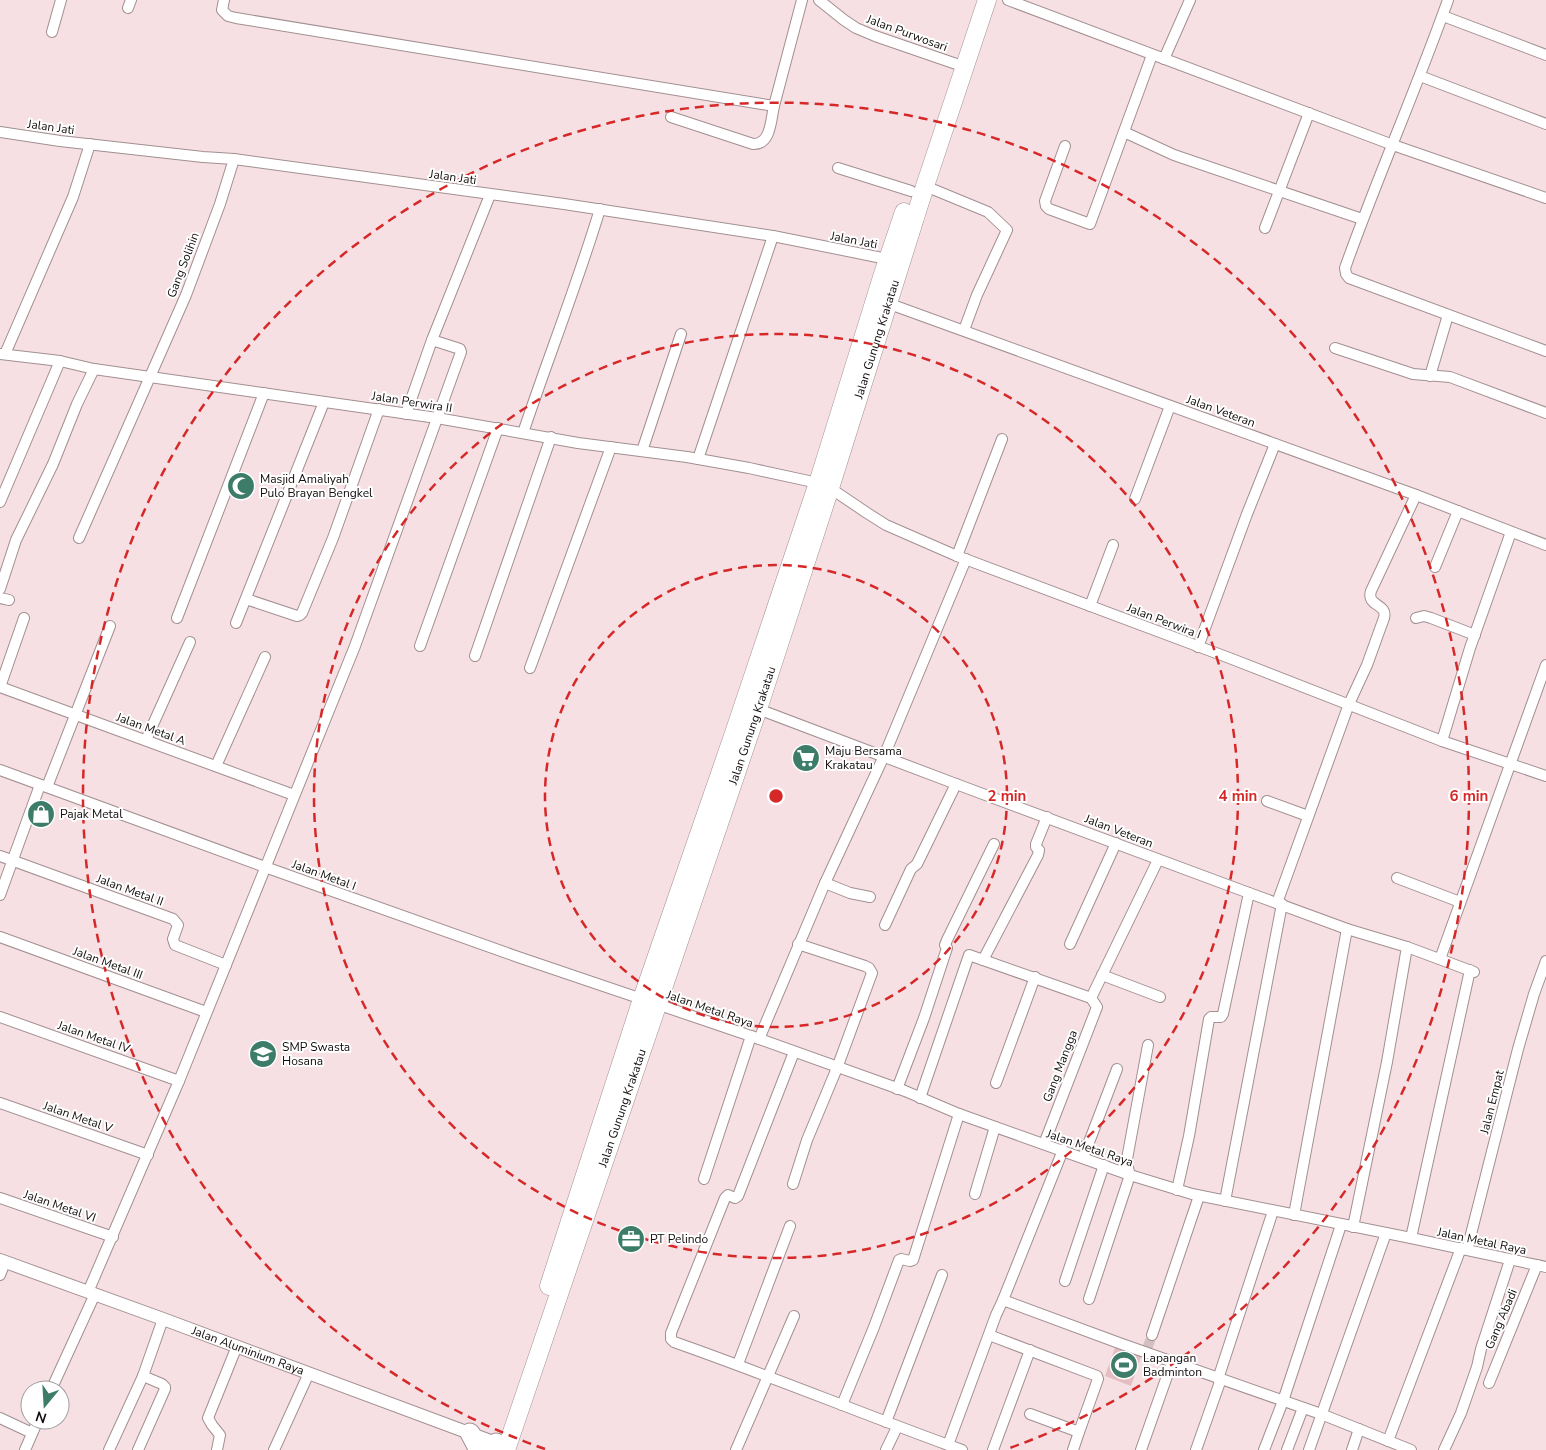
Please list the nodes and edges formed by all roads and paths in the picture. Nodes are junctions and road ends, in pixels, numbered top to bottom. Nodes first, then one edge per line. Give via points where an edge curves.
1 (61, 0) edge
2 (224, 0) edge
3 (802, 0) edge
4 (819, 0) edge
5 (976, 0) edge
6 (987, 0) edge
7 (1008, 0) edge
8 (1190, 0) edge
9 (1448, 0) edge
10 (1443, 16) junction
11 (52, 32) dead end
12 (1152, 55) junction
13 (1546, 55) edge
14 (1164, 59) junction
15 (960, 65) junction
16 (1420, 76) junction
17 (774, 106) junction
18 (1309, 113) junction
19 (671, 117) dead end
20 (1546, 124) edge
21 (0, 132) edge
22 (1124, 132) junction
23 (90, 144) junction
24 (1393, 145) junction
25 (1064, 146) dead end
26 (234, 159) junction
27 (838, 168) dead end
28 (918, 189) junction
29 (1280, 191) junction
30 (490, 194) junction
31 (1546, 197) edge
32 (600, 209) junction
33 (1362, 219) junction
34 (1265, 228) dead end
35 (773, 236) junction
36 (894, 261) junction
37 (887, 303) junction
38 (1448, 315) junction
39 (964, 330) junction
40 (681, 334) dead end
41 (432, 340) junction
42 (1335, 348) dead end
43 (1546, 351) edge
44 (3, 354) edge
45 (60, 361) junction
46 (94, 369) junction
47 (1430, 376) junction
48 (150, 377) junction
49 (264, 393) junction
50 (324, 402) junction
51 (1170, 406) junction
52 (378, 409) junction
53 (406, 414) junction
54 (1546, 414) edge
55 (437, 418) junction
56 (498, 428) junction
57 (523, 433) junction
58 (551, 437) junction
59 (1002, 439) dead end
60 (1275, 444) junction
61 (611, 447) junction
62 (642, 451) junction
63 (698, 459) junction
64 (824, 486) junction
65 (1416, 495) junction
66 (1135, 499) dead end
67 (0, 502) edge
68 (1458, 511) junction
69 (1511, 532) junction
70 (79, 538) dead end
71 (1113, 545) dead end
72 (1546, 545) edge
73 (962, 557) junction
74 (1435, 567) dead end
75 (0, 589) edge
76 (246, 599) junction
77 (1090, 606) junction
78 (24, 618) dead end
79 (177, 618) dead end
80 (1416, 618) dead end
81 (236, 623) dead end
82 (110, 626) dead end
83 (1475, 635) junction
84 (190, 642) dead end
85 (420, 646) dead end
86 (1198, 646) junction
87 (475, 656) dead end
88 (265, 657) dead end
89 (1546, 665) edge
90 (530, 668) dead end
91 (0, 687) edge
92 (1349, 704) junction
93 (758, 709) junction
94 (75, 715) junction
95 (146, 740) junction
96 (1442, 741) junction
97 (884, 756) junction
98 (1510, 764) junction
99 (216, 766) junction
100 (0, 770) edge
101 (1546, 776) edge
102 (956, 784) junction
103 (44, 786) junction
104 (294, 795) junction
105 (1267, 801) dead end
106 (1308, 816) junction
107 (1047, 817) junction
108 (1116, 843) junction
109 (994, 844) dead end
110 (0, 856) edge
111 (1158, 860) junction
112 (12, 861) junction
113 (265, 867) junction
114 (1397, 878) dead end
115 (825, 883) junction
116 (1249, 893) junction
117 (0, 895) edge
118 (870, 897) dead end
119 (1460, 902) junction
120 (1279, 904) junction
121 (885, 925) dead end
122 (1346, 929) junction
123 (0, 937) edge
124 (798, 944) junction
125 (1070, 944) dead end
126 (1407, 947) junction
127 (1440, 959) junction
128 (984, 960) junction
129 (1546, 961) edge
130 (226, 965) junction
131 (1102, 975) junction
132 (1035, 977) junction
133 (1160, 997) dead end
134 (1091, 998) junction
135 (650, 1001) junction
136 (206, 1012) junction
137 (0, 1017) edge
138 (755, 1038) junction
139 (1148, 1045) dead end
140 (794, 1052) junction
141 (837, 1068) junction
142 (1117, 1069) dead end
143 (179, 1081) junction
144 (996, 1083) dead end
145 (897, 1089) junction
146 (920, 1098) junction
147 (0, 1103) edge
148 (959, 1114) junction
149 (995, 1127) junction
150 (1044, 1144) junction
151 (1063, 1150) junction
152 (148, 1155) junction
153 (1083, 1158) junction
154 (1104, 1166) junction
155 (1130, 1175) junction
156 (704, 1179) dead end
157 (793, 1184) dead end
158 (1177, 1190) junction
159 (975, 1194) dead end
160 (1199, 1196) junction
161 (0, 1198) edge
162 (1225, 1201) junction
163 (1272, 1211) junction
164 (1294, 1215) junction
165 (1341, 1225) junction
166 (790, 1226) dead end
167 (1353, 1226) junction
168 (1386, 1233) junction
169 (113, 1237) junction
170 (1411, 1238) junction
171 (1464, 1249) junction
172 (1510, 1260) junction
173 (3, 1261) edge
174 (1541, 1266) edge
175 (0, 1275) edge
176 (942, 1275) dead end
177 (1065, 1281) dead end
178 (92, 1293) junction
179 (1089, 1299) dead end
180 (1003, 1300) junction
181 (794, 1316) dead end
182 (163, 1319) junction
183 (989, 1335) junction
184 (1152, 1335) tunnel mouth
185 (236, 1346) junction
186 (1030, 1350) junction
187 (1480, 1352) junction
188 (1499, 1358) junction
189 (1172, 1362) junction
190 (738, 1364) junction
191 (309, 1373) junction
192 (143, 1376) junction
193 (769, 1376) junction
194 (1220, 1379) junction
195 (55, 1380) edge
196 (1489, 1383) dead end
197 (1283, 1401) junction
198 (842, 1405) junction
199 (1303, 1408) junction
200 (1030, 1414) dead end
201 (1321, 1414) junction
202 (0, 1418) edge
203 (886, 1422) junction
204 (897, 1427) junction
205 (1359, 1429) junction
206 (33, 1430) edge
207 (1079, 1432) junction
208 (32, 1433) junction
209 (466, 1437) edge
210 (1388, 1441) junction
211 (948, 1445) junction
212 (496, 1448) edge
213 (25, 1450) edge
214 (109, 1450) edge
215 (138, 1450) edge
216 (217, 1450) edge
217 (274, 1450) edge
218 (736, 1450) edge
219 (886, 1450) edge
220 (962, 1450) edge
221 (992, 1450) edge
222 (1073, 1450) edge
223 (1141, 1450) edge
224 (1196, 1450) edge
225 (1264, 1450) edge
226 (1287, 1450) edge
227 (1309, 1450) edge
228 (1352, 1450) edge
229 (1411, 1450) edge
230 (1444, 1450) edge

1 - 11 street
2 - 17 street via 222,10 236,18
3 - 17 street
4 - 15 street, Jalan Purwosari via 856,28
5 - 15 highway, Jalan Gunung Krakatau
6 - 15 highway, Jalan Gunung Krakatau
7 - 12 street
8 - 14 street
9 - 10 street
10 - 13 street
10 - 16 street
12 - 14 street
12 - 22 street
14 - 18 street
15 - 28 highway, Jalan Gunung Krakatau
16 - 20 street
16 - 24 street
17 - 19 street via 768,133 762,143 757,144
18 - 24 street
18 - 29 street
21 - 23 street, Jalan Jati
22 - 25 street via 1090,224 1046,206
22 - 29 street via 1174,155
23 - 26 street, Jalan Jati
23 - 44 street via 73,197
24 - 31 street
24 - 33 street
26 - 30 street, Jalan Jati
26 - 48 street, Gang Solihin via 186,295
27 - 28 street
28 - 36 highway, Jalan Gunung Krakatau
28 - 39 street via 988,212 1007,230
29 - 33 street
29 - 34 street
30 - 32 street, Jalan Jati
30 - 41 street
32 - 35 street, Jalan Jati
32 - 57 street
33 - 38 street via 1345,268 1347,276
35 - 36 street, Jalan Jati
35 - 63 street
36 - 37 highway, Jalan Gunung Krakatau
36 - 64 highway, Jalan Gunung Krakatau
37 - 39 street, Jalan Veteran
37 - 64 highway, Jalan Gunung Krakatau
38 - 43 street
38 - 47 street
39 - 51 street, Jalan Veteran
40 - 62 street
41 - 53 street
41 - 55 street via 461,352
42 - 47 street via 1413,374
44 - 45 street, Jalan Perwira II
45 - 46 street, Jalan Perwira II
45 - 67 street
46 - 48 street, Jalan Perwira II
46 - 75 street via 16,540
47 - 54 street via 1450,377
48 - 49 street, Jalan Perwira II
48 - 70 street, Gang Solihin
49 - 50 street, Jalan Perwira II
49 - 79 street
50 - 52 street, Jalan Perwira II
50 - 76 street
51 - 60 street, Jalan Veteran
51 - 66 street
52 - 53 street, Jalan Perwira II
52 - 76 street via 333,538 302,613 297,616
53 - 55 street, Jalan Perwira II
55 - 56 street, Jalan Perwira II
55 - 104 street via 353,649
56 - 57 street, Jalan Perwira II
56 - 85 street
57 - 58 street, Jalan Perwira II
58 - 61 street, Jalan Perwira II
58 - 87 street
59 - 73 street
60 - 65 street, Jalan Veteran
60 - 86 street
61 - 62 street, Jalan Perwira II
61 - 90 street
62 - 63 street, Jalan Perwira II
63 - 64 street, Jalan Perwira II
64 - 73 street, Jalan Perwira I via 886,525
64 - 93 highway, Jalan Gunung Krakatau
64 - 135 highway, Jalan Gunung Krakatau via 733,736
65 - 68 street, Jalan Veteran
65 - 92 street via 1369,596 1385,614
68 - 69 street, Jalan Veteran
68 - 74 street
69 - 72 street, Jalan Veteran
69 - 83 street
71 - 77 street
73 - 77 street, Jalan Perwira I
73 - 97 street
76 - 81 street
77 - 86 street, Jalan Perwira I
78 - 91 street
80 - 83 street via 1431,618
82 - 94 street
83 - 96 street
84 - 95 street
86 - 92 street, Jalan Perwira I
88 - 99 street
89 - 98 street
91 - 94 street, Jalan Metal A
92 - 96 street, Jalan Perwira I
92 - 106 street
93 - 97 street, Jalan Veteran
93 - 135 highway, Jalan Gunung Krakatau via 686,915
94 - 95 street, Jalan Metal A
94 - 103 street
95 - 99 street, Jalan Metal A
96 - 98 street, Jalan Perwira I
97 - 102 street, Jalan Veteran
97 - 115 street
98 - 101 street, Jalan Perwira I
98 - 119 street
99 - 104 street, Jalan Metal A
100 - 103 street, Jalan Metal I
102 - 107 street, Jalan Veteran
102 - 121 street
103 - 112 street
103 - 113 street, Jalan Metal I
104 - 113 street
105 - 106 street
106 - 120 street
107 - 108 street, Jalan Veteran
107 - 128 street via 1036,844 1038,855
108 - 111 street, Jalan Veteran
108 - 125 street
109 - 145 street via 945,945 947,948 924,1018
110 - 112 street, Jalan Metal II
111 - 116 street, Jalan Veteran
111 - 131 street
112 - 117 street
112 - 130 street, Jalan Metal II via 173,919 178,925 173,939 175,945
113 - 130 street
113 - 135 street, Jalan Metal I
114 - 119 street
115 - 118 street
115 - 124 street
116 - 120 street, Jalan Veteran
116 - 158 street via 1223,1014 1209,1019
119 - 127 street
120 - 122 street, Jalan Veteran
120 - 162 street
122 - 126 street, Jalan Veteran
122 - 164 street
123 - 136 street, Jalan Metal III
124 - 138 street
124 - 141 street via 868,967 872,973
126 - 127 street, Jalan Veteran
126 - 167 street
127 - 170 street, Jalan Veteran via 1472,971
128 - 132 street
128 - 146 street via 969,955
129 - 171 street, Jalan Empat via 1521,1039
130 - 136 street
131 - 133 street
131 - 134 street
132 - 134 street
132 - 144 street
134 - 150 street, Gang Mangga via 1097,1007
135 - 138 street, Jalan Metal Raya
135 - 212 highway, Jalan Gunung Krakatau
136 - 143 street
137 - 143 street, Jalan Metal IV
138 - 140 street, Jalan Metal Raya
138 - 156 street
139 - 155 street via 1127,1159
140 - 141 street, Jalan Metal Raya
140 - 190 street via 738,1196 724,1198 670,1335 674,1342
141 - 145 street, Jalan Metal Raya
141 - 157 street via 807,1140
142 - 153 street
143 - 152 street
145 - 146 street, Jalan Metal Raya
146 - 148 street, Jalan Metal Raya
147 - 152 street, Jalan Metal V
148 - 149 street, Jalan Metal Raya
148 - 198 street via 913,1260 899,1260
149 - 150 street, Jalan Metal Raya
149 - 159 street
150 - 151 street, Jalan Metal Raya
151 - 153 street, Jalan Metal Raya
151 - 180 street
152 - 169 street
153 - 154 street, Jalan Metal Raya
154 - 155 street, Jalan Metal Raya
154 - 177 street
155 - 158 street, Jalan Metal Raya
155 - 179 street
158 - 160 street, Jalan Metal Raya
160 - 162 street, Jalan Metal Raya
160 - 184 street
161 - 169 street, Jalan Metal VI
162 - 163 street, Jalan Metal Raya
163 - 164 street, Jalan Metal Raya
163 - 194 street
164 - 165 street, Jalan Metal Raya
165 - 167 street, Jalan Metal Raya
165 - 197 street
166 - 190 street
167 - 168 street, Jalan Metal Raya
168 - 170 street, Jalan Metal Raya
168 - 201 street
169 - 178 street
170 - 171 street, Jalan Metal Raya
171 - 172 street, Jalan Metal Raya
171 - 210 street, Jalan Empat
172 - 174 street, Jalan Metal Raya
172 - 187 street
173 - 175 street
173 - 178 street, Jalan Aluminium Raya
174 - 188 street, Gang Abadi
176 - 203 street
178 - 182 street, Jalan Aluminium Raya
178 - 195 street
180 - 183 street
180 - 189 street
181 - 193 street
182 - 185 street, Jalan Aluminium Raya
182 - 192 street
183 - 186 street
183 - 211 street
185 - 191 street, Jalan Aluminium Raya
185 - 216 street via 208,1418 220,1434
186 - 207 street via 1097,1376
186 - 221 street
187 - 188 street
187 - 230 street via 1461,1413
188 - 196 street, Gang Abadi
189 - 194 street
189 - 223 street
190 - 193 street
191 - 209 street, Jalan Aluminium Raya
191 - 217 street
192 - 214 street
192 - 215 street via 165,1387
193 - 198 street
193 - 218 street
194 - 197 street
194 - 224 street
197 - 199 street
197 - 225 street
198 - 203 street
199 - 201 street
199 - 226 street
200 - 207 street
201 - 205 street
201 - 227 street
202 - 208 street
203 - 204 street
204 - 211 street
204 - 219 street
205 - 210 street
205 - 228 street
206 - 208 street
207 - 222 street
208 - 213 street
209 - 212 highway
210 - 229 street
211 - 220 street

